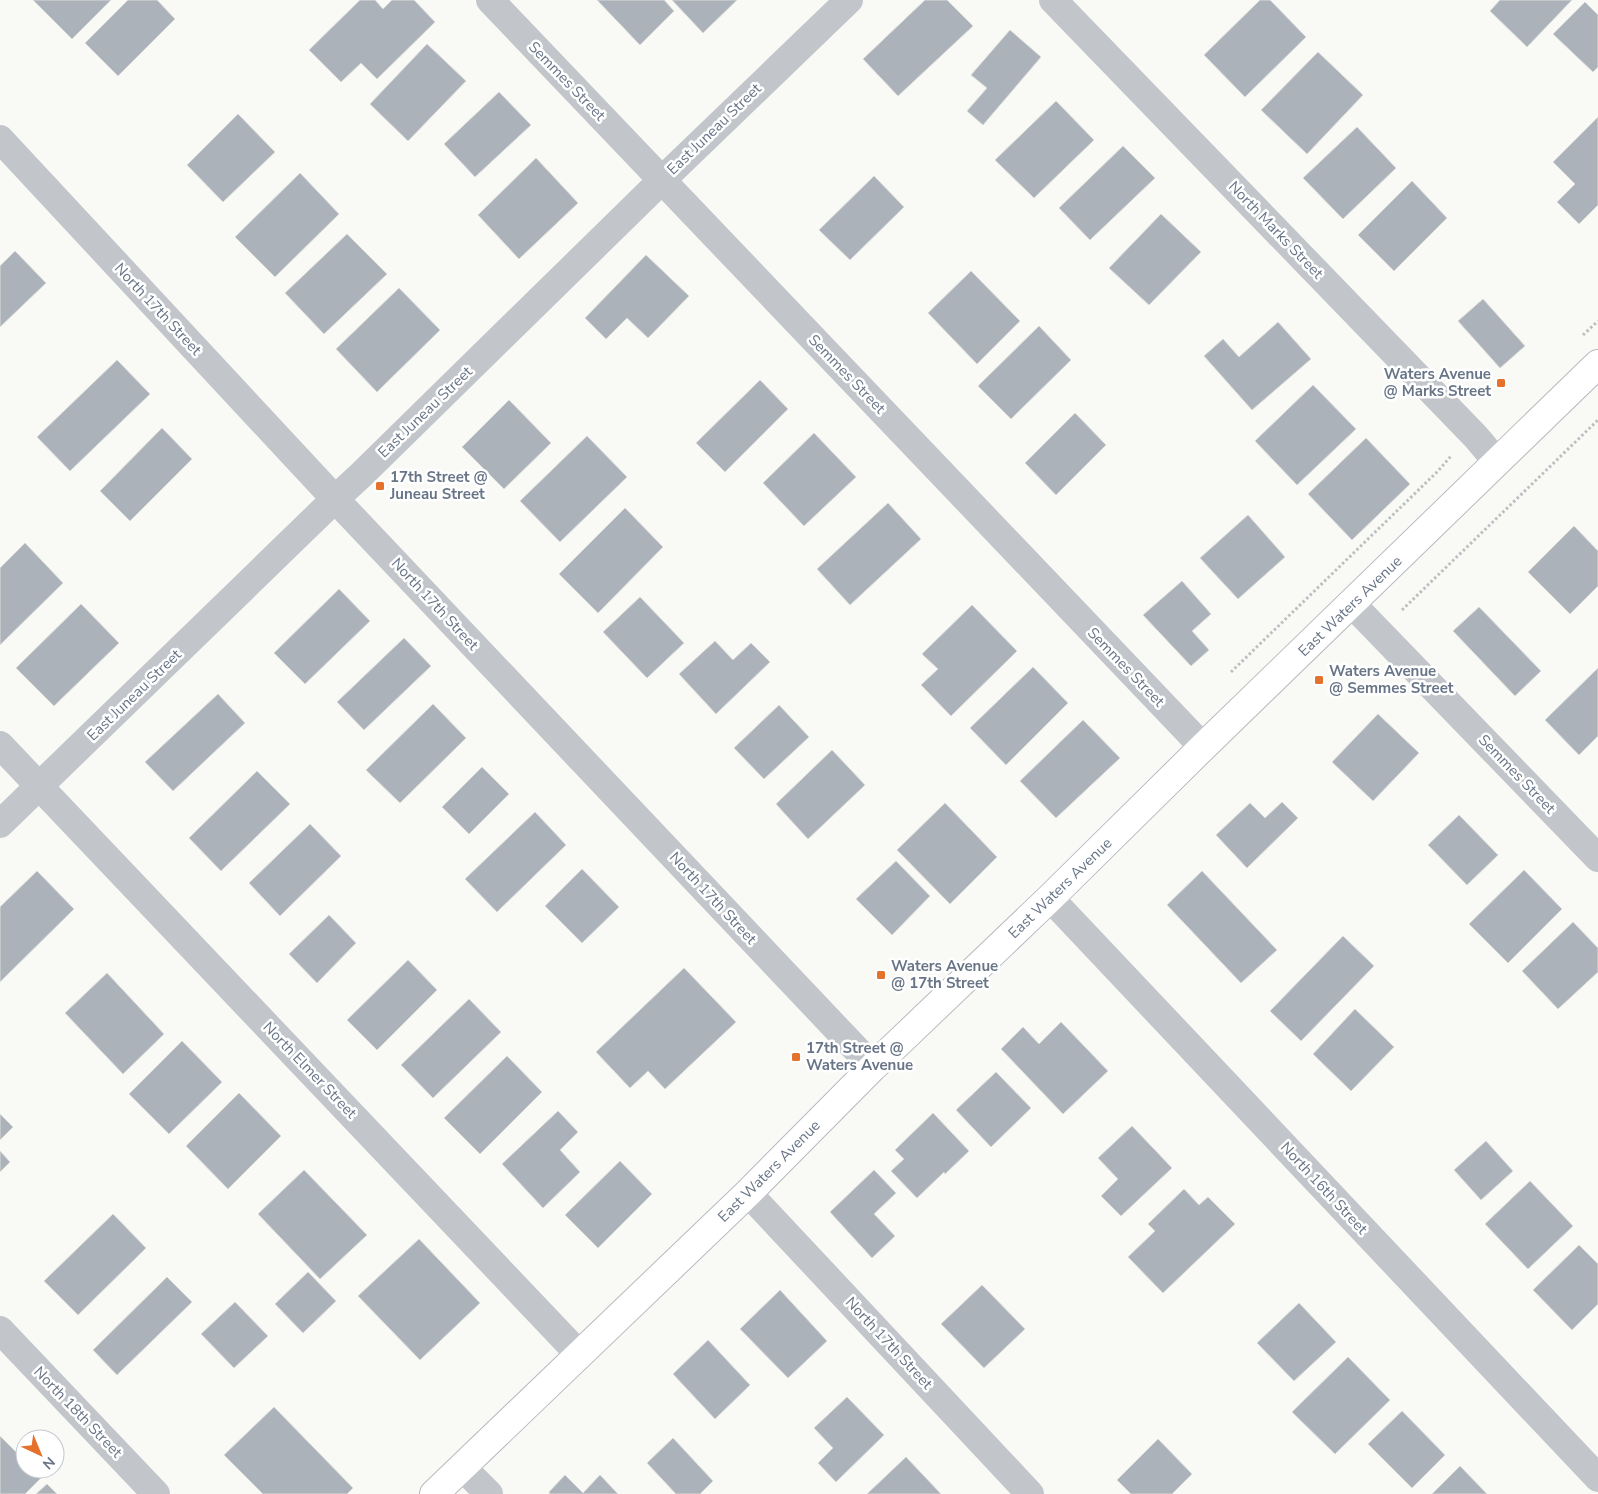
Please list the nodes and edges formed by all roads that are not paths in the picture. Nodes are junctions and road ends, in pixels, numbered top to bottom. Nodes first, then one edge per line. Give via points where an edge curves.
1 (490, 0) edge
2 (849, 0) edge
3 (1053, 0) edge
4 (0, 139) edge
5 (662, 180) junction
6 (1598, 364) edge
7 (1497, 462) junction
8 (335, 499) junction
9 (1352, 604) junction
10 (0, 745) edge
11 (1204, 747) junction
12 (40, 787) junction
13 (0, 824) edge
14 (1598, 858) edge
15 (1050, 898) junction
16 (873, 1067) junction
17 (748, 1193) junction
18 (0, 1330) edge
19 (580, 1354) junction
20 (462, 1467) junction
21 (1598, 1478) edge
22 (156, 1494) edge
23 (434, 1494) edge
24 (489, 1494) edge
25 (1030, 1494) edge

1 - 5 street, Semmes Street
2 - 5 street, East Juneau Street
3 - 7 street, North Marks Street
4 - 8 street, North 17th Street
5 - 8 street, East Juneau Street
5 - 11 street, Semmes Street
6 - 7 street, East Waters Avenue
7 - 9 street, East Waters Avenue
8 - 12 street, East Juneau Street
8 - 16 street, North 17th Street
9 - 11 street, East Waters Avenue
9 - 14 street, Semmes Street
10 - 12 street, North Elmer Street
11 - 15 street, East Waters Avenue
12 - 13 street, East Juneau Street
12 - 19 street, North Elmer Street
15 - 16 street, East Waters Avenue
15 - 21 street, North 16th Street
16 - 17 street, East Waters Avenue
17 - 19 street, East Waters Avenue
17 - 25 street, North 17th Street
18 - 22 street, North 18th Street
19 - 20 street, East Waters Avenue
20 - 23 street, East Waters Avenue
20 - 24 street

